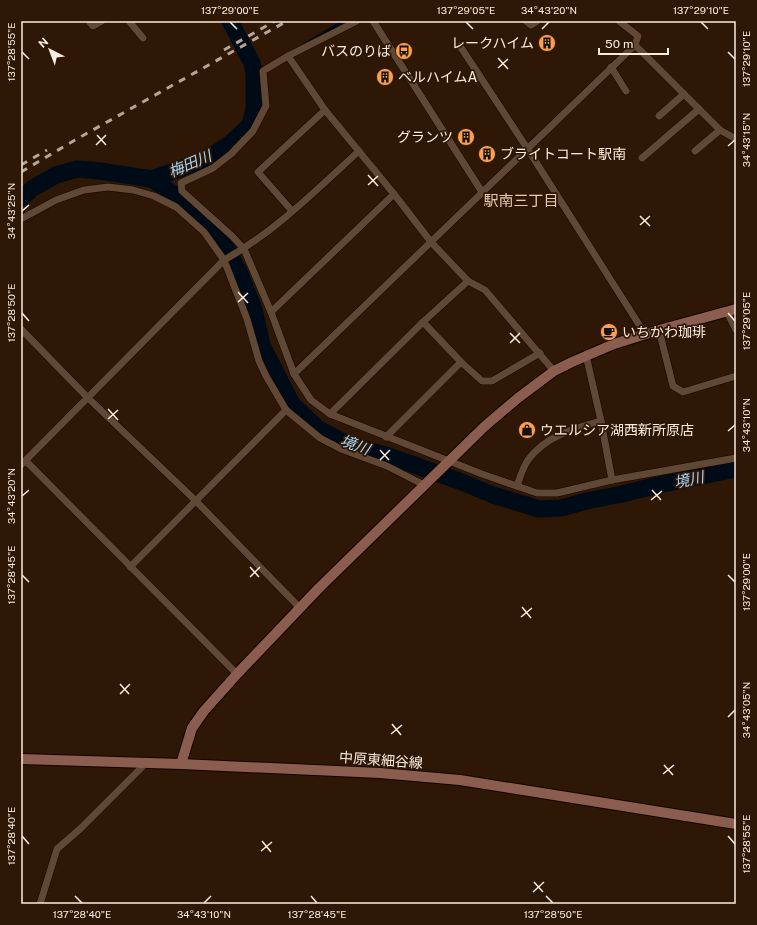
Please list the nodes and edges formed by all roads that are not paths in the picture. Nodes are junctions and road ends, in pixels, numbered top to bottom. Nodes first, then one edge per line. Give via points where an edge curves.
1 (89, 21) edge
2 (102, 21) edge
3 (129, 21) edge
4 (357, 21) edge
5 (373, 21) edge
6 (526, 21) edge
7 (537, 21) edge
8 (619, 21) edge
9 (143, 38) dead end
10 (635, 45) junction
11 (460, 46) dead end
12 (288, 56) junction
13 (611, 67) junction
14 (626, 91) dead end
15 (684, 94) junction
16 (699, 109) junction
17 (325, 110) junction
18 (658, 116) dead end
19 (720, 130) junction
20 (736, 139) edge
21 (527, 148) junction
22 (359, 151) junction
23 (695, 151) dead end
24 (642, 158) dead end
25 (482, 192) junction
26 (394, 194) junction
27 (292, 211) junction
28 (21, 219) edge
29 (431, 242) junction
30 (244, 249) junction
31 (224, 260) junction
32 (468, 281) junction
33 (731, 311) edge
34 (271, 312) junction
35 (423, 322) junction
36 (21, 329) edge
37 (659, 330) junction
38 (736, 330) edge
39 (645, 334) junction
40 (540, 353) junction
41 (586, 355) junction
42 (461, 362) junction
43 (554, 371) junction
44 (294, 374) junction
45 (736, 376) edge
46 (88, 398) junction
47 (286, 410) junction
48 (330, 414) junction
49 (601, 421) junction
50 (386, 436) junction
51 (736, 458) edge
52 (449, 461) junction
53 (23, 463) edge
54 (612, 480) junction
55 (426, 483) junction
56 (517, 486) junction
57 (195, 500) junction
58 (130, 567) junction
59 (300, 608) junction
60 (237, 674) junction
61 (21, 760) edge
62 (145, 764) junction
63 (181, 764) junction
64 (736, 824) edge
65 (40, 904) edge

1 - 2 street via 93,26
3 - 9 street
4 - 12 street
5 - 25 street
6 - 7 street via 531,25
8 - 10 street via 638,36
10 - 13 street
10 - 15 street
11 - 21 street
12 - 17 street
12 - 30 street via 263,71 266,106 253,132 213,168 181,183 182,191
13 - 14 street
13 - 21 street
15 - 16 street
15 - 18 street
16 - 19 street
16 - 24 street
17 - 22 street
17 - 27 street via 258,172
19 - 20 street
19 - 23 street
21 - 25 street
21 - 39 street
22 - 26 street
22 - 27 street
25 - 29 street
26 - 29 street
26 - 34 street
27 - 30 street
28 - 31 street via 56,200 84,190 108,187 132,190 154,196 176,207 204,232
29 - 32 street
29 - 44 street
30 - 31 street
30 - 34 street
31 - 46 street
31 - 47 street via 247,319 259,361
32 - 35 street
32 - 40 street via 485,290
33 - 37 street
33 - 38 street
34 - 44 street
35 - 42 street
35 - 48 street
36 - 46 street
37 - 39 street
37 - 45 street via 673,386 683,392
39 - 41 street
40 - 42 street via 492,381 482,381
40 - 43 street
41 - 43 street
41 - 49 street
42 - 50 street
43 - 52 street via 485,426
44 - 48 street via 311,400
46 - 53 street
46 - 57 street
47 - 55 street via 320,438 341,449
47 - 57 street
48 - 50 street
49 - 54 street
49 - 56 street via 574,428 544,444 528,460
50 - 52 street
51 - 54 street
52 - 55 street
52 - 56 street
53 - 58 street
54 - 56 street via 557,493 537,493
55 - 59 street
57 - 58 street
57 - 59 street
58 - 60 street
59 - 60 street
60 - 63 street via 192,728
61 - 62 street, 中原東細谷線
62 - 63 street, 中原東細谷線
62 - 65 street via 57,849
63 - 64 street, 中原東細谷線 via 380,773 460,780

